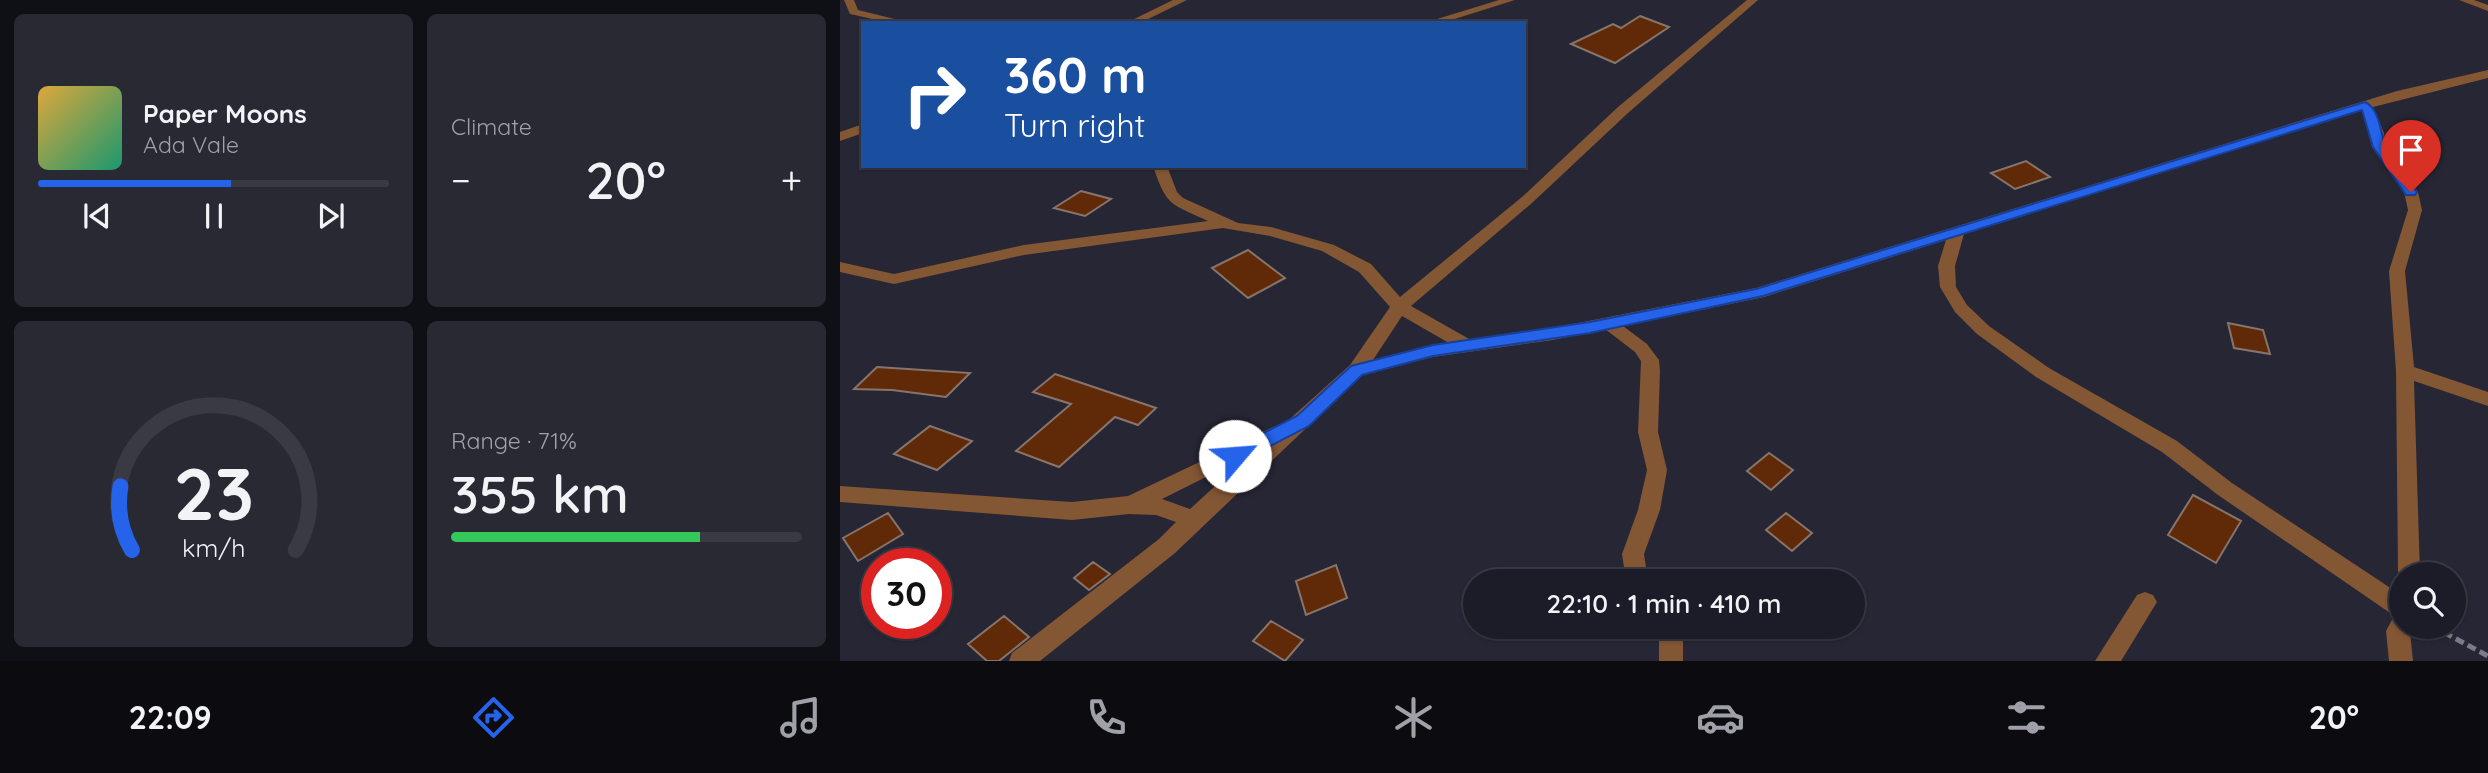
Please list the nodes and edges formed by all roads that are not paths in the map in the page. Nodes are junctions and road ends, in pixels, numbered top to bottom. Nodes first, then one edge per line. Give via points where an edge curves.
1 (849, 0) edge
2 (1182, 0) edge
3 (1510, 0) edge
4 (1753, 0) edge
5 (2463, 0) edge
6 (2488, 8) edge
7 (854, 12) junction
8 (1460, 15) junction
9 (840, 16) edge
10 (1144, 19) edge
11 (897, 21) edge
12 (1437, 21) edge
13 (1450, 21) edge
14 (2488, 74) edge
15 (2365, 105) junction
16 (861, 129) edge
17 (840, 137) edge
18 (1165, 168) edge
19 (1224, 223) junction
20 (1956, 231) junction
21 (840, 267) edge
22 (1399, 307) junction
23 (1609, 324) junction
24 (1467, 345) junction
25 (1356, 370) junction
26 (2405, 371) junction
27 (2488, 399) edge
28 (1303, 421) junction
29 (840, 494) edge
30 (1129, 505) junction
31 (1192, 520) junction
32 (2409, 562) edge
33 (1634, 569) edge
34 (2389, 600) edge
35 (2145, 602) dead end
36 (1671, 639) edge
37 (2399, 639) edge
38 (1021, 661) edge
39 (1671, 661) edge
40 (2107, 661) edge
41 (2401, 661) edge

1 - 7 street
2 - 10 street
3 - 8 street
4 - 22 street
5 - 6 street
7 - 9 street
7 - 11 street
8 - 12 street
8 - 13 street
14 - 15 street
15 - 20 street
15 - 26 street via 2379,147 2411,192 2415,210 2398,271
16 - 17 street
18 - 19 street via 1173,198
19 - 21 street via 1024,250 894,279
19 - 22 street via 1328,248 1365,268
20 - 23 street via 1758,293
20 - 34 street via 1945,272 1948,287 1966,314 1987,333 2160,440
22 - 24 street
22 - 25 street
23 - 24 street
23 - 33 street via 1642,348 1650,360 1648,432 1657,470 1633,554
24 - 25 street
25 - 28 street
26 - 27 street
26 - 32 street
28 - 30 street
28 - 31 street
29 - 30 street via 1072,511
30 - 31 street via 1170,509
31 - 38 street via 1167,546
35 - 40 street
36 - 39 street
37 - 41 street

